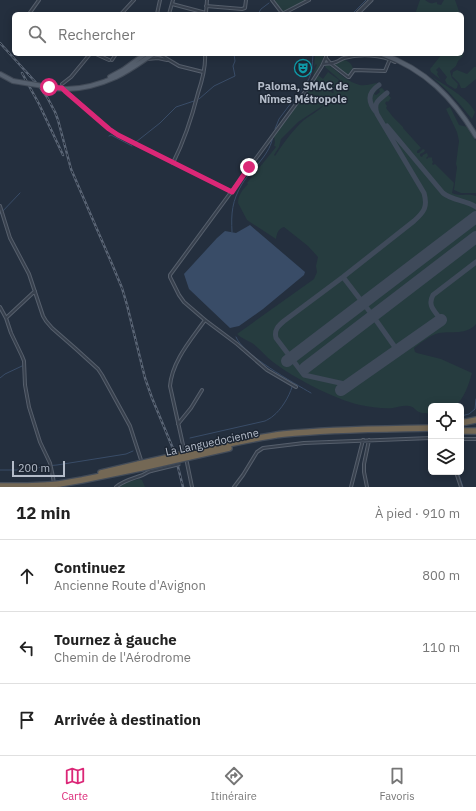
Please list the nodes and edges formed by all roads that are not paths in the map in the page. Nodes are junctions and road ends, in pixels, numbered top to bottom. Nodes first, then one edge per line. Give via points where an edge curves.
1 (39, 0) edge
2 (134, 0) edge
3 (160, 0) edge
4 (173, 0) edge
5 (207, 0) edge
6 (246, 0) edge
7 (272, 0) edge
8 (309, 0) edge
9 (370, 0) edge
10 (172, 4) junction
11 (206, 6) junction
12 (30, 12) edge
13 (124, 12) edge
14 (157, 12) edge
15 (170, 12) edge
16 (201, 12) edge
17 (205, 12) edge
18 (281, 12) edge
19 (287, 12) edge
20 (359, 12) edge
21 (101, 56) edge
22 (114, 56) edge
23 (142, 56) edge
24 (150, 56) edge
25 (162, 56) edge
26 (165, 56) edge
27 (205, 56) edge
28 (326, 56) edge
29 (326, 56) edge
30 (386, 56) edge
31 (392, 56) edge
32 (87, 57) edge
33 (390, 59) junction
34 (144, 60) junction
35 (168, 60) junction
36 (394, 62) dead end
37 (330, 63) junction
38 (323, 64) junction
39 (203, 72) junction
40 (0, 75) edge
41 (62, 86) junction
42 (49, 87) junction
43 (69, 91) junction
44 (476, 132) edge
45 (476, 136) edge
46 (173, 163) junction
47 (232, 192) junction
48 (0, 206) edge
49 (35, 291) junction
50 (0, 307) edge
51 (6, 318) junction
52 (205, 320) junction
53 (296, 387) dead end
54 (202, 390) dead end
55 (476, 420) edge
56 (464, 422) edge
57 (178, 424) junction
58 (476, 427) edge
59 (428, 428) edge
60 (464, 428) edge
61 (464, 431) edge
62 (476, 431) edge
63 (428, 432) edge
64 (428, 438) edge
65 (464, 439) edge
66 (476, 439) edge
67 (363, 440) junction
68 (369, 440) junction
69 (188, 458) junction
70 (145, 473) junction
71 (457, 475) edge
72 (0, 483) edge
73 (48, 483) junction
74 (57, 483) edge
75 (0, 486) edge
76 (116, 487) edge
77 (192, 487) edge
78 (234, 487) edge
79 (350, 487) edge
80 (367, 487) edge
81 (461, 487) edge

1 - 12 street
2 - 13 street
3 - 14 street
4 - 10 street
5 - 11 street
6 - 11 street via 244,9
7 - 18 street
8 - 19 street
9 - 20 street
10 - 15 street
10 - 16 street
11 - 17 street
21 - 22 street via 111,60
23 - 42 main road via 105,79 80,85
24 - 34 main road
25 - 35 street
26 - 35 street
27 - 39 street
28 - 37 street
29 - 38 street
30 - 45 main road via 409,66 438,87 458,108
31 - 44 main road via 414,66 437,83 456,102
32 - 41 street
33 - 36 street
33 - 37 street via 363,56
33 - 37 street via 385,71 355,70 348,77
34 - 35 street
34 - 43 main road via 107,80
35 - 39 street via 179,66
37 - 38 street
38 - 47 street
39 - 46 street via 190,120
40 - 42 main road, bridge via 13,81
41 - 42 main road
41 - 43 main road
43 - 46 street via 109,129
46 - 47 street
47 - 52 street via 170,275 184,302
48 - 49 street via 10,238
49 - 51 street
49 - 70 street via 46,321 102,375 130,426
50 - 51 street
51 - 74 street via 25,367 29,407
52 - 53 street via 267,370
52 - 57 street via 176,362 170,380
54 - 57 street
55 - 56 highway
57 - 69 street
58 - 60 highway
59 - 69 highway, La Languedocienne via 285,434 238,442
61 - 62 highway
63 - 69 highway, La Languedocienne via 285,438 239,445
64 - 68 street
65 - 66 street
67 - 68 street
67 - 78 street via 263,448 257,452
67 - 79 street
68 - 80 street via 364,468
69 - 70 street, bridge via 180,464
69 - 74 highway, La Languedocienne, bridge
69 - 77 street
70 - 76 street
71 - 81 street
72 - 73 highway, La Languedocienne
73 - 74 highway, La Languedocienne
73 - 75 highway, La Languedocienne

